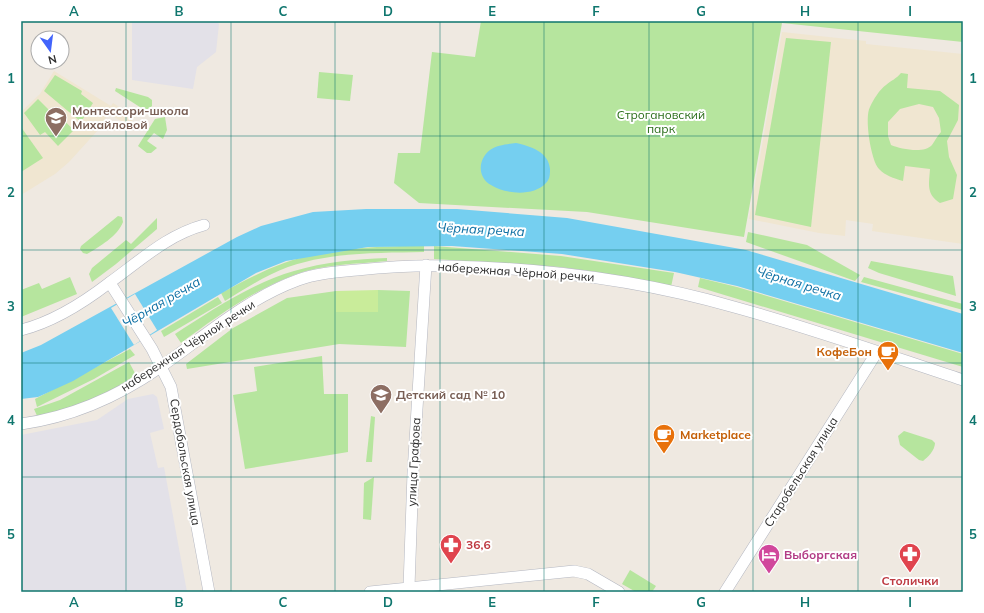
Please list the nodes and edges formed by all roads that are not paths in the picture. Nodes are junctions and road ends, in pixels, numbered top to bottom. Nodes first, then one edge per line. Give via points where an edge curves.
1 (204, 225) dead end
2 (426, 265) junction
3 (110, 283) junction
4 (21, 330) edge
5 (877, 352) junction
6 (160, 367) junction
7 (963, 380) edge
8 (21, 424) edge
9 (409, 587) junction
10 (209, 592) edge
11 (370, 592) edge
12 (619, 592) edge
13 (725, 592) edge

1 - 3 street via 179,233 135,262
2 - 5 street, набережная Чёрной речки via 545,271 646,286 734,307
2 - 6 street, набережная Чёрной речки via 326,273 298,280 254,302 222,322
2 - 9 street, улица Графова
3 - 4 street via 68,310
3 - 6 street, Сердобольская улица via 123,300
5 - 7 street, набережная Чёрной речки
5 - 13 street, Старобельская улица
6 - 8 street, набережная Чёрной речки via 137,383 97,403 58,417
6 - 10 street, Сердобольская улица via 172,389
9 - 11 street
9 - 12 street via 574,571 588,574

